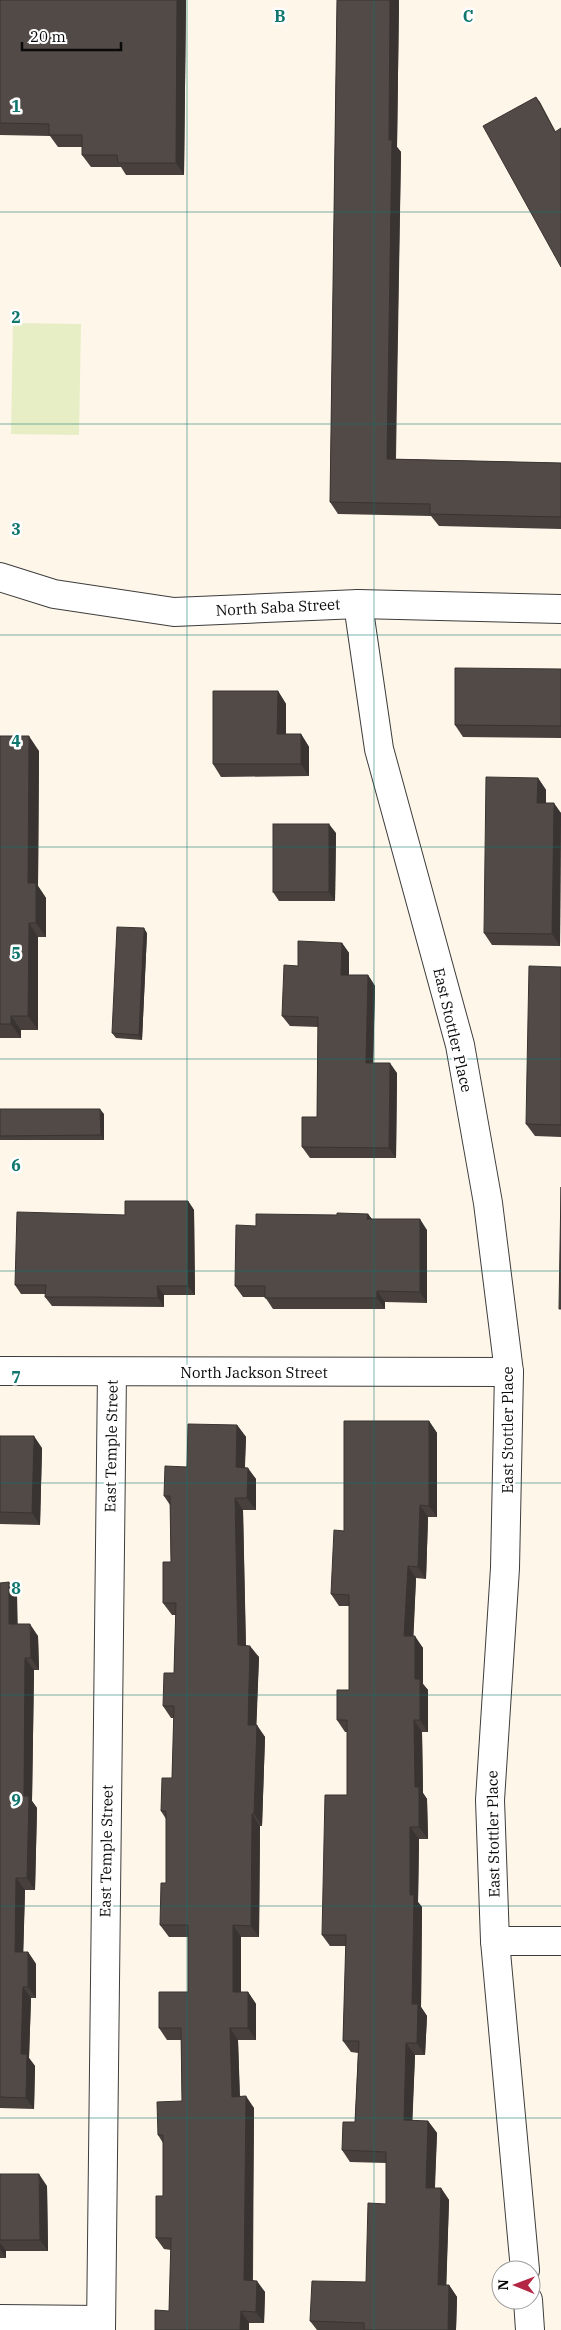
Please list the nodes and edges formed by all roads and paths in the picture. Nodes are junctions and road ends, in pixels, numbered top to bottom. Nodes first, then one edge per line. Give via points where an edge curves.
1 (0, 577) edge
2 (358, 604) junction
3 (561, 609) edge
4 (0, 1371) edge
5 (112, 1372) junction
6 (509, 1372) junction
7 (561, 1940) edge
8 (495, 1941) junction
9 (524, 2260) edge
10 (529, 2310) edge
11 (0, 2319) edge
12 (101, 2325) edge
13 (530, 2330) edge

1 - 2 street, North Saba Street via 54,594 174,612
2 - 3 street, North Saba Street
2 - 6 street, East Stottler Place via 379,749 460,1045 488,1203
4 - 5 street, North Jackson Street
5 - 6 street, North Jackson Street
5 - 12 street, East Temple Street
6 - 8 street, East Stottler Place via 505,1568 490,1800
7 - 8 street
8 - 9 street, East Stottler Place
10 - 13 street
11 - 12 street

